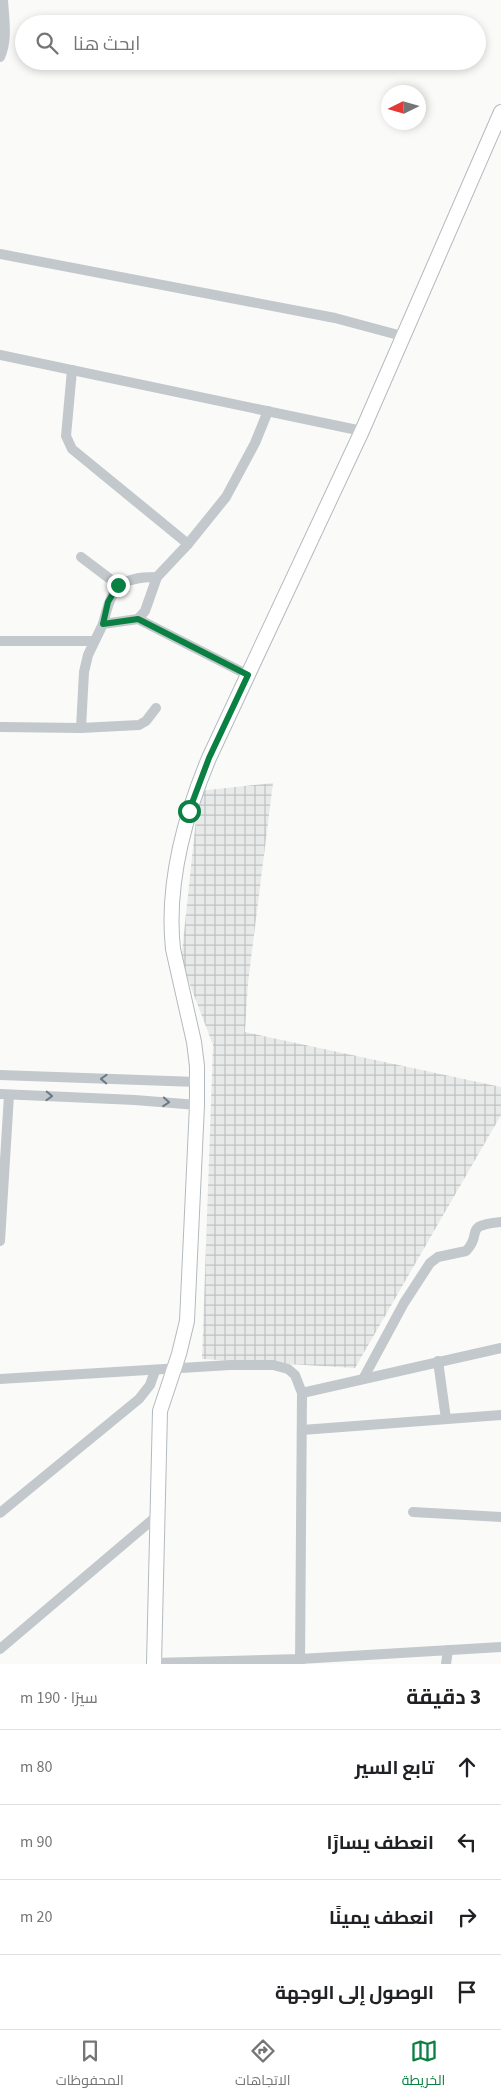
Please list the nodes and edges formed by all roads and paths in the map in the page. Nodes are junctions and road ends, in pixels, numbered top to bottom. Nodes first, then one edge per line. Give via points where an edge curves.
1 (4, 0) edge
2 (0, 57) edge
3 (501, 112) edge
4 (0, 254) edge
5 (402, 336) junction
6 (0, 355) edge
7 (72, 370) junction
8 (268, 411) junction
9 (362, 431) junction
10 (188, 544) junction
11 (82, 557) dead end
12 (157, 577) junction
13 (118, 585) junction
14 (138, 619) junction
15 (103, 624) junction
16 (0, 641) edge
17 (94, 641) junction
18 (248, 675) junction
19 (156, 708) dead end
20 (0, 727) edge
21 (81, 728) junction
22 (0, 1075) edge
23 (197, 1082) junction
24 (4, 1095) edge
25 (197, 1105) junction
26 (501, 1222) edge
27 (0, 1241) edge
28 (501, 1348) edge
29 (438, 1361) junction
30 (174, 1370) junction
31 (155, 1371) junction
32 (0, 1379) edge
33 (363, 1379) junction
34 (302, 1393) junction
35 (501, 1415) edge
36 (446, 1419) junction
37 (302, 1430) junction
38 (413, 1512) dead end
39 (0, 1513) edge
40 (158, 1515) junction
41 (501, 1517) edge
42 (501, 1647) edge
43 (0, 1649) edge
44 (448, 1650) junction
45 (300, 1661) edge
46 (154, 1664) edge
47 (446, 1664) edge

1 - 2 street via 4,39
3 - 5 street
4 - 5 street via 335,318
5 - 9 street
6 - 7 street
7 - 8 street
7 - 10 street via 66,436 72,449
8 - 9 street
8 - 10 street via 226,497
9 - 18 street
10 - 12 street
11 - 13 street
12 - 13 street via 135,578
12 - 14 street
13 - 15 street via 108,602
14 - 15 street
14 - 18 street
15 - 17 street
16 - 17 street
17 - 21 street via 84,672
18 - 23 street via 194,794 172,891 172,949 194,1042
19 - 21 street via 139,725
20 - 21 street
23 -> 22 street
23 - 25 street
24 -> 25 street
24 - 27 street
25 - 30 street via 187,1321
26 - 33 street via 477,1228 466,1251 438,1257 430,1263 404,1303
28 - 29 street
29 - 33 street
29 - 36 street
30 - 31 street
30 - 34 street via 273,1365 288,1369
30 - 40 street via 160,1411
31 - 32 street
31 - 39 street via 150,1385 138,1399
33 - 34 street
34 - 37 street
35 - 36 street
36 - 37 street
37 - 45 street
38 - 41 street
40 - 43 street
40 - 46 street
42 - 44 street
44 - 45 street
44 - 47 street
45 - 46 street

